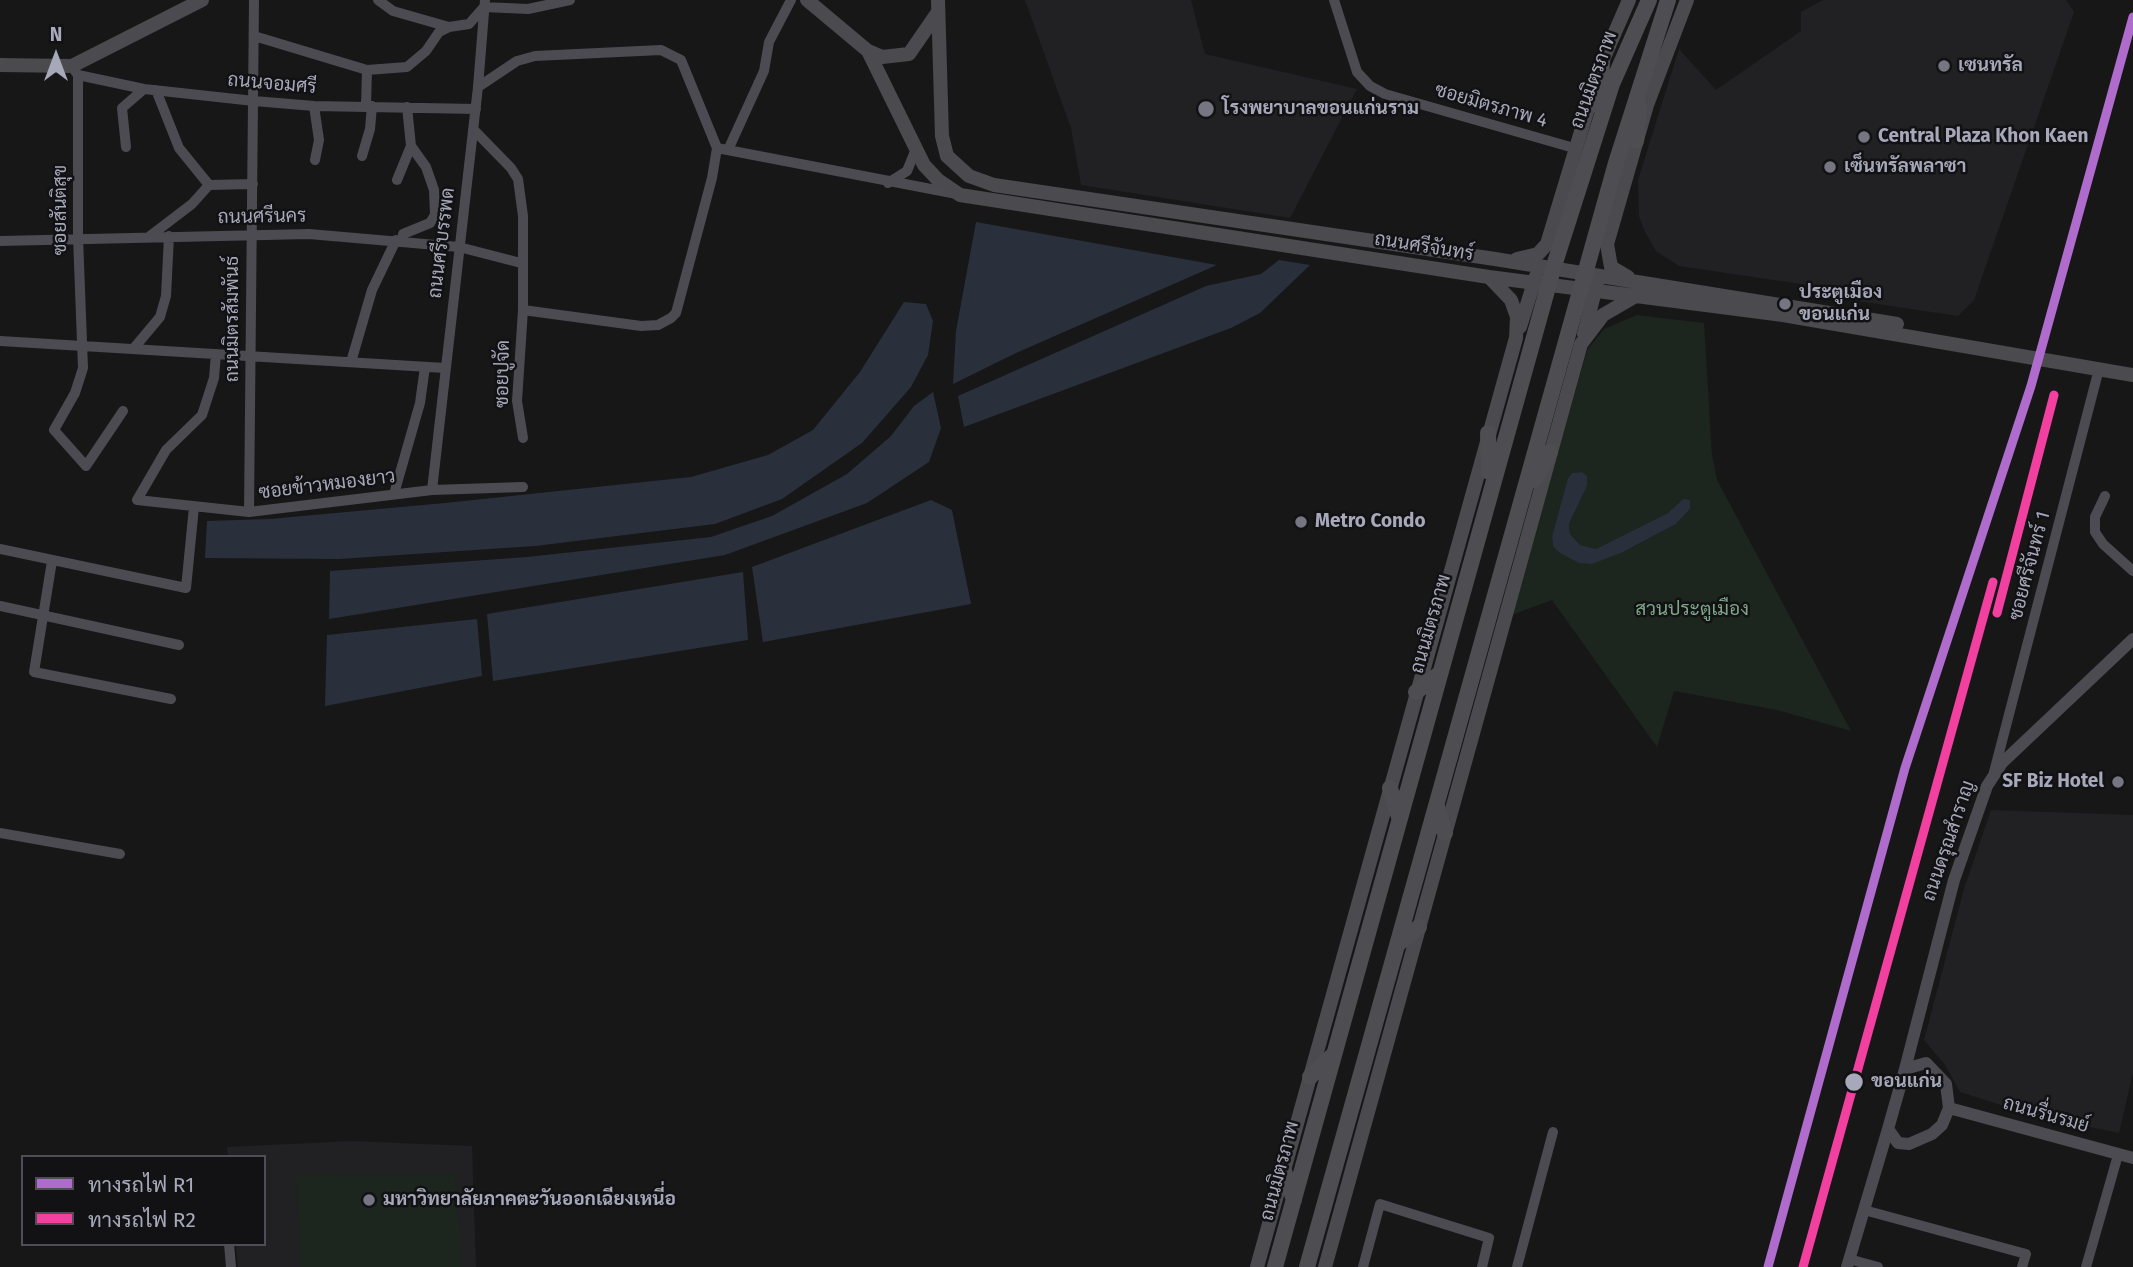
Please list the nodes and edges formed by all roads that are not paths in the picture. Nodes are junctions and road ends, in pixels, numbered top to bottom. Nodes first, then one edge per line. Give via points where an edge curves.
1 (202, 0) edge
2 (254, 0) edge
3 (378, 0) edge
4 (570, 0) edge
5 (791, 0) edge
6 (807, 0) edge
7 (1334, 0) edge
8 (1629, 0) edge
9 (1649, 0) edge
10 (1668, 0) edge
11 (1687, 0) edge
12 (484, 3) edge
13 (938, 6) edge
14 (449, 27) junction
15 (254, 36) junction
16 (868, 51) junction
17 (1602, 62) junction
18 (0, 65) edge
19 (367, 70) junction
20 (75, 71) junction
21 (1642, 77) junction
22 (478, 87) junction
23 (144, 89) junction
24 (156, 90) junction
25 (254, 101) junction
26 (314, 106) junction
27 (369, 106) junction
28 (407, 107) junction
29 (476, 109) junction
30 (473, 129) junction
31 (1597, 129) junction
32 (1636, 141) junction
33 (411, 145) junction
34 (126, 147) dead end
35 (1574, 148) junction
36 (722, 149) junction
37 (916, 149) junction
38 (362, 156) dead end
39 (315, 160) dead end
40 (397, 180) dead end
41 (888, 183) junction
42 (253, 184) junction
43 (209, 186) junction
44 (960, 195) junction
45 (250, 235) junction
46 (150, 236) junction
47 (169, 236) junction
48 (78, 237) junction
49 (0, 241) edge
50 (399, 241) junction
51 (1547, 244) junction
52 (1607, 244) junction
53 (459, 247) junction
54 (1495, 259) junction
55 (522, 263) junction
56 (1544, 275) junction
57 (1489, 277) junction
58 (1639, 281) junction
59 (1590, 283) junction
60 (1634, 297) junction
61 (523, 310) junction
62 (1516, 338) junction
63 (0, 341) edge
64 (81, 344) junction
65 (1581, 344) junction
66 (134, 348) junction
67 (216, 354) junction
68 (251, 357) junction
69 (351, 362) junction
70 (2133, 365) edge
71 (425, 367) junction
72 (445, 368) junction
73 (2099, 369) junction
74 (2133, 375) edge
75 (123, 411) dead end
76 (1488, 433) junction
77 (523, 438) dead end
78 (1548, 459) junction
79 (523, 486) dead end
80 (432, 490) junction
81 (394, 494) junction
82 (2105, 496) dead end
83 (1490, 499) junction
84 (1521, 503) junction
85 (194, 507) junction
86 (249, 512) junction
87 (0, 549) edge
88 (52, 561) junction
89 (2133, 570) edge
90 (0, 606) edge
91 (43, 615) junction
92 (2133, 639) edge
93 (179, 645) dead end
94 (1439, 674) junction
95 (1416, 692) junction
96 (171, 699) dead end
97 (1994, 773) junction
98 (1390, 788) junction
99 (1437, 806) junction
100 (1399, 817) junction
101 (0, 833) edge
102 (1445, 833) junction
103 (120, 854) dead end
104 (1419, 927) junction
105 (1398, 944) junction
106 (1913, 1041) junction
107 (1333, 1055) junction
108 (1926, 1063) junction
109 (1905, 1069) junction
110 (1310, 1077) junction
111 (1949, 1108) junction
112 (1888, 1129) junction
113 (1553, 1132) dead end
114 (1909, 1143) junction
115 (2118, 1155) junction
116 (2133, 1158) edge
117 (1878, 1167) junction
118 (1284, 1171) junction
119 (1294, 1200) junction
120 (1864, 1210) junction
121 (229, 1246) edge
122 (1848, 1263) edge
123 (231, 1267) edge
124 (1257, 1267) edge
125 (1275, 1267) edge
126 (1307, 1267) edge
127 (1325, 1267) edge
128 (1363, 1267) edge
129 (1482, 1267) edge
130 (1517, 1267) edge
131 (1878, 1267) edge
132 (2022, 1267) edge
133 (2086, 1267) edge

1 - 20 main road
2 - 15 street, ถนนมิตรสัมพันธ์
3 - 14 street via 393,11
4 - 12 street via 528,9
5 - 36 street via 769,42 764,71
6 - 16 main road, ถนนศรีจันทร์
7 - 35 street, ซอยมิตรภาพ 4 via 1357,72 1370,86
8 - 17 main road, ถนนมิตรภาพ
9 - 31 main road, ถนนมิตรภาพ
10 - 21 main road
11 - 32 main road
12 - 14 street via 469,24
12 - 22 street, ถนนศรีบรรพด
13 - 16 main road via 923,38 909,54 882,57
13 - 54 main road, ถนนศรีจันทร์ via 942,136 947,156 969,176 994,186
14 - 19 street via 407,67
15 - 19 street
15 - 25 street, ถนนมิตรสัมพันธ์
16 - 37 main road, ถนนศรีจันทร์
17 - 31 main road
17 - 35 main road, ถนนมิตรภาพ
18 - 20 main road
19 - 27 street
20 - 23 street, ถนนจอมศรี
20 - 48 street, ซอยสันติสุข
21 - 32 main road
21 - 59 main road
22 - 29 street, ถนนศรีบรรพด
22 - 36 street via 526,58 668,51 686,67
23 - 24 street, ถนนจอมศรี
23 - 34 street via 122,108
24 - 25 street, ถนนจอมศรี
24 - 43 street via 179,148
25 - 26 street, ถนนจอมศรี
25 - 42 street, ถนนมิตรสัมพันธ์
26 - 27 street, ถนนจอมศรี
26 - 39 street via 319,141
27 - 28 street, ถนนจอมศรี
27 - 38 street via 370,129
28 - 29 street, ถนนจอมศรี
28 - 33 street
29 - 30 street, ถนนศรีบรรพด
30 - 53 street, ถนนศรีบรรพด
30 - 55 street, ซอยปูจัด via 518,179
31 - 56 main road, ถนนมิตรภาพ
32 - 52 main road
33 - 40 street
33 - 50 street via 430,179 435,215 430,223 403,234
35 - 51 main road, ถนนมิตรภาพ
36 - 41 street
36 - 61 street via 671,318 641,326
37 - 41 street via 907,171
37 - 44 main road, ถนนศรีจันทร์ via 932,173
41 - 44 street
42 - 43 street
42 - 45 street, ถนนมิตรสัมพันธ์
43 - 46 street
44 - 57 main road, ถนนศรีจันทร์
45 - 47 street, ถนนศรีนคร
45 - 50 street, ถนนศรีนคร
45 - 68 street, ถนนมิตรสัมพันธ์
46 - 47 street, ถนนศรีนคร
46 - 48 street, ถนนศรีนคร
47 - 66 street via 166,296 160,317
48 - 49 street, ถนนศรีนคร
48 - 64 street, ซอยสันติสุข
50 - 53 street, ถนนศรีนคร
50 - 69 street via 372,290
51 - 54 main road via 1525,259
51 - 56 main road, ถนนมิตรภาพ
52 - 58 main road via 1611,267
52 - 59 main road
53 - 55 street, ถนนศรีนคร
53 - 72 street, ถนนศรีบรรพด
54 - 56 main road, ถนนศรีจันทร์
55 - 61 street, ซอยปูจัด
56 - 57 main road, ถนนศรีจันทร์
56 - 59 main road, ถนนศรีจันทร์
56 - 62 main road, ถนนมิตรภาพ
56 - 83 main road, ถนนมิตรภาพ
57 - 62 main road via 1511,300 1517,317
58 - 59 main road, ถนนศรีจันทร์
58 - 70 main road, ถนนศรีจันทร์
59 - 60 main road, ถนนศรีจันทร์
59 - 65 main road
59 - 84 main road
60 - 65 main road via 1604,315
60 - 73 main road, ถนนศรีจันทร์ via 1783,315
61 - 77 street, ซอยปูจัด via 517,401
62 - 76 main road, ถนนมิตรภาพ
63 - 64 street
64 - 66 street
64 - 75 street, ซอยสันติสุข via 80,379 54,430 86,466
65 - 78 main road
66 - 67 street
67 - 68 street
67 - 85 street, ซอยข้าวหมองยาว via 202,415 166,450 137,500
68 - 69 street
68 - 86 street, ถนนมิตรสัมพันธ์
69 - 71 street
71 - 72 street
71 - 81 street via 420,403
72 - 80 street, ถนนศรีบรรพด
73 - 74 main road, ถนนศรีจันทร์
73 - 97 street, ซอยศรีจันทร์ 1
76 - 83 main road
76 - 95 main road, ถนนมิตรภาพ
78 - 84 main road
78 - 102 main road
79 - 80 street, ซอยข้าวหมองยาว
80 - 81 street, ซอยข้าวหมองยาว
81 - 86 street, ซอยข้าวหมองยาว
82 - 89 street via 2095,517 2095,532
83 - 94 main road, ถนนมิตรภาพ
84 - 99 main road
85 - 86 street, ซอยข้าวหมองยาว
85 - 88 street via 186,587
87 - 88 street
88 - 91 street
90 - 91 street
91 - 93 street
91 - 96 street via 34,672
92 - 97 street, ถนนดรุณสำราญ
94 - 95 main road
94 - 100 main road, ถนนมิตรภาพ
95 - 98 main road, ถนนมิตรภาพ
97 - 106 street, ถนนดรุณสำราญ via 1954,880
98 - 100 main road
98 - 110 main road, ถนนมิตรภาพ
99 - 102 main road
99 - 105 main road
100 - 107 main road, ถนนมิตรภาพ
101 - 103 street
102 - 104 main road
104 - 105 main road
104 - 127 main road
105 - 126 main road
106 - 108 street
106 - 109 street, ถนนดรุณสำราญ
107 - 110 main road
107 - 119 main road, ถนนมิตรภาพ
108 - 109 street
108 - 111 street via 1946,1084
109 - 112 street
110 - 118 main road, ถนนมิตรภาพ
111 - 114 street via 1932,1134
111 - 115 street, ถนนรื่นรมย์
112 - 114 street via 1898,1143
112 - 117 street
113 - 130 street
114 - 117 street
115 - 116 street, ถนนรื่นรมย์
115 - 133 street
117 - 120 street
118 - 119 main road
118 - 124 main road, ถนนมิตรภาพ
119 - 125 main road, ถนนมิตรภาพ
120 - 122 street
120 - 132 street via 2026,1254
121 - 123 street
122 - 131 street
128 - 129 street via 1380,1204 1489,1238

